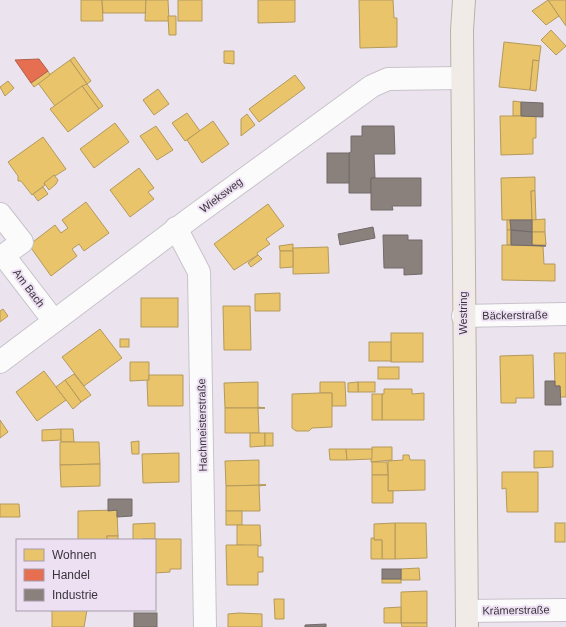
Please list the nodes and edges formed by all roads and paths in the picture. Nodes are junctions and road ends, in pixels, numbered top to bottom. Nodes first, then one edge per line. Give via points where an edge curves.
1 (464, 0) edge
2 (462, 78) junction
3 (0, 214) edge
4 (176, 228) junction
5 (2, 257) edge
6 (566, 314) edge
7 (463, 316) junction
8 (54, 321) junction
9 (0, 362) edge
10 (566, 610) edge
11 (467, 619) edge
12 (205, 627) edge

1 - 2 main road, Westring
2 - 4 street, Wieksweg via 388,80 372,86
2 - 7 main road, Westring
3 - 5 street, Am Bach via 22,242
4 - 8 street, Wieksweg
4 - 12 street, Hachmeisterstraße via 199,272
5 - 8 street, Am Bach
6 - 7 street, Bäckerstraße
7 - 11 main road, Westring
8 - 9 street, Wieksweg
10 - 11 street, Krämerstraße

